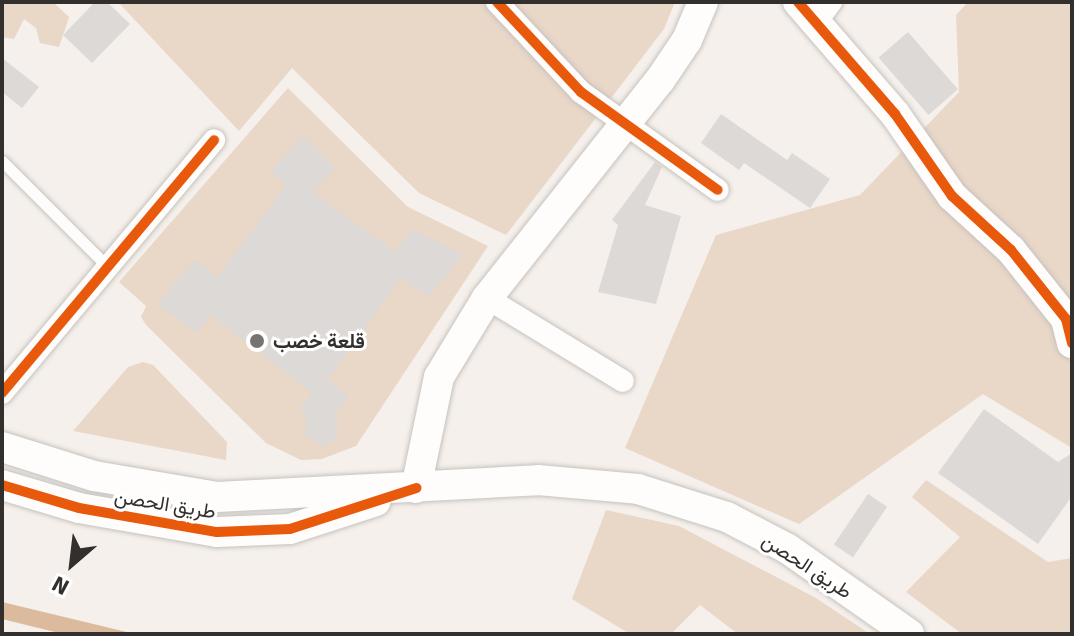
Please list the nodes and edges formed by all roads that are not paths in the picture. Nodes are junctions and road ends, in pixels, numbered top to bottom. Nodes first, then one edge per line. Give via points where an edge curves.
1 (497, 2) edge
2 (703, 2) edge
3 (815, 9) edge
4 (621, 125) junction
5 (214, 140) dead end
6 (2, 161) edge
7 (718, 190) dead end
8 (108, 267) junction
9 (487, 298) junction
10 (1072, 343) edge
11 (623, 381) dead end
12 (2, 393) edge
13 (2, 447) edge
14 (2, 485) edge
15 (416, 488) junction
16 (2, 498) edge
17 (217, 532) junction
18 (909, 634) edge

1 - 4 street via 581,92
2 - 4 street via 687,40
3 - 10 street via 952,196 1011,250 1066,319
4 - 7 street
4 - 9 street
5 - 8 street
6 - 8 lane
8 - 12 street
9 - 11 street
9 - 15 street via 439,377
13 - 15 street, طريق الحصن via 94,476 217,497
14 - 17 street, طريق الحصن via 79,508
15 - 17 street, طريق الحصن via 290,529
15 - 18 street, طريق الحصن via 538,480 638,489 727,517 788,549
16 - 17 street via 72,516

